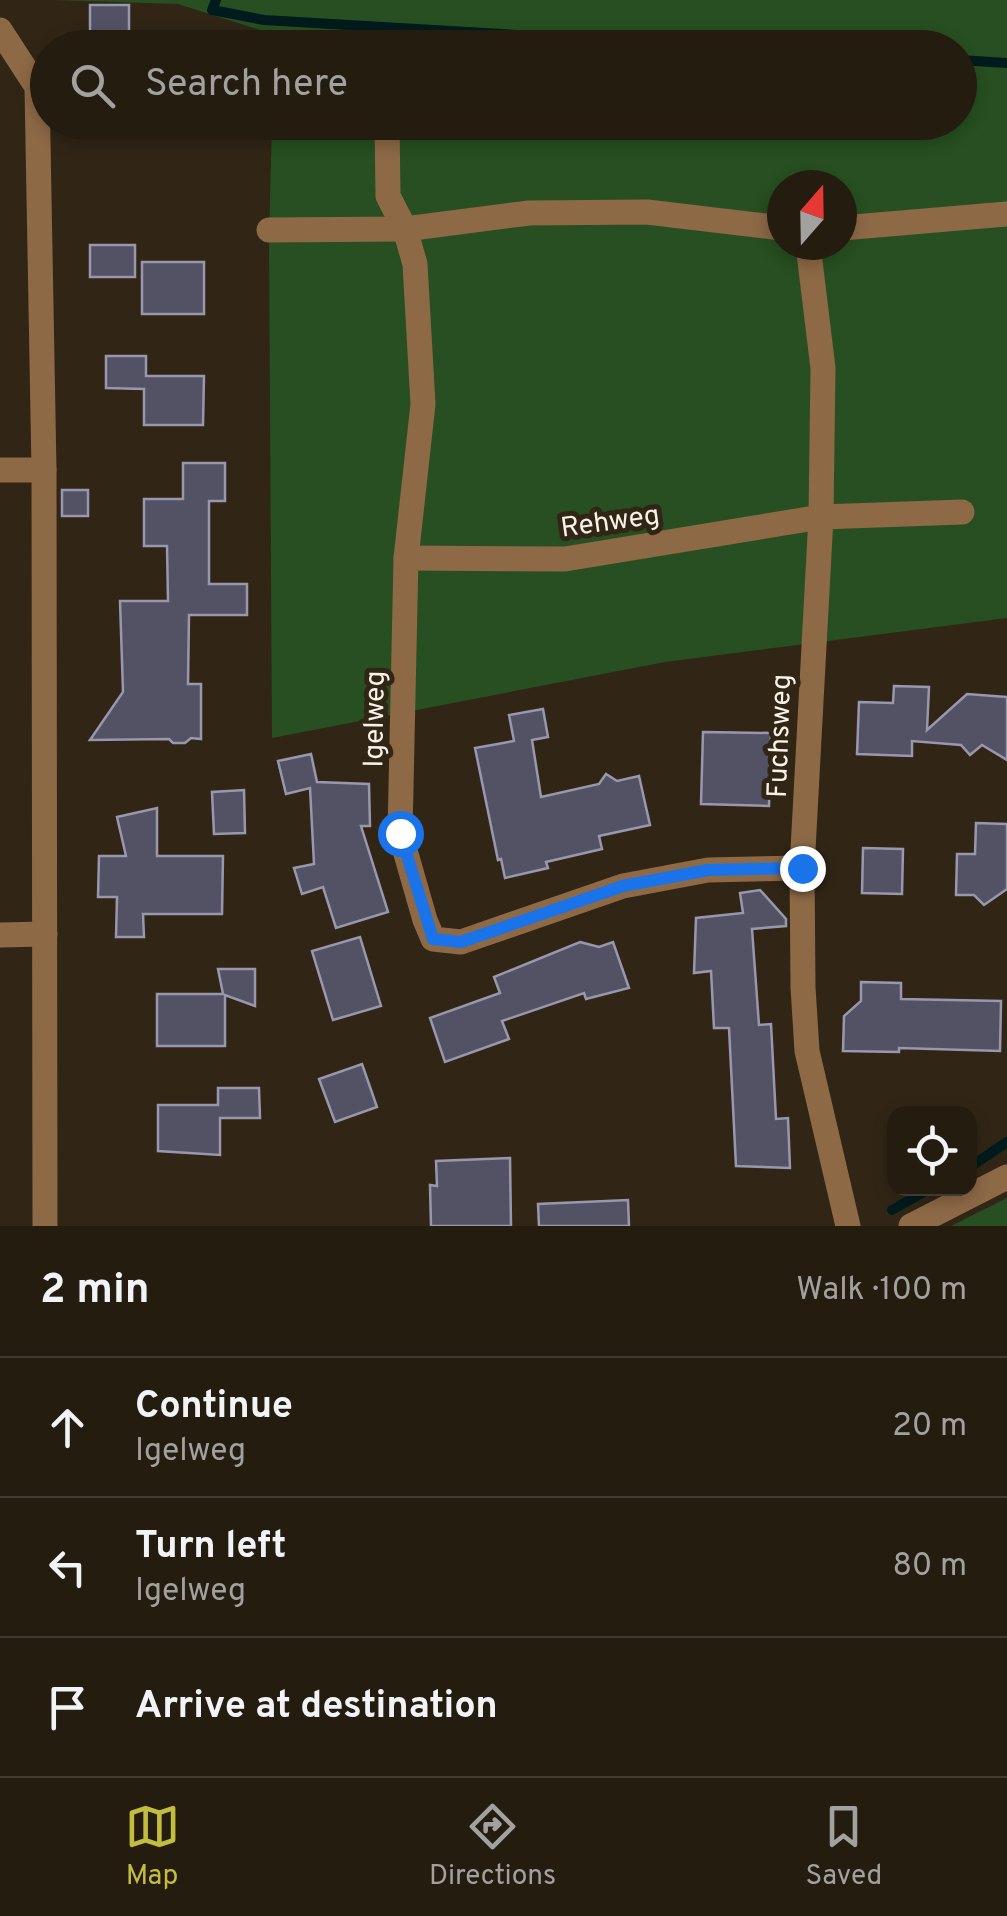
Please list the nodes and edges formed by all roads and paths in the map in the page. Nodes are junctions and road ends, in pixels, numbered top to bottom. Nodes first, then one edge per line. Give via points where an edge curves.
1 (0, 30) edge
2 (30, 76) edge
3 (38, 140) edge
4 (386, 140) edge
5 (1007, 214) edge
6 (767, 226) edge
7 (857, 227) edge
8 (405, 229) junction
9 (269, 230) dead end
10 (810, 260) edge
11 (0, 470) edge
12 (44, 470) junction
13 (962, 512) dead end
14 (821, 518) junction
15 (406, 558) junction
16 (802, 868) junction
17 (45, 934) junction
18 (0, 935) edge
19 (1007, 1177) edge
20 (44, 1226) edge
21 (848, 1226) edge
22 (911, 1226) edge

1 - 2 street
3 - 12 street
4 - 8 street, Igelweg via 388,196
5 - 7 street
6 - 8 street via 647,212 529,212
8 - 9 street
8 - 15 street, Igelweg via 415,264 423,404
10 - 14 street, Fuchsweg via 823,368
11 - 12 street
12 - 17 street
13 - 14 street, Rehweg
14 - 15 street, Rehweg via 564,559
14 - 16 street, Fuchsweg
15 - 16 street, Igelweg via 400,833 433,939 461,942 623,886 708,870
16 - 21 street, Fuchsweg via 807,1051
17 - 18 street
17 - 20 street
19 - 22 street

